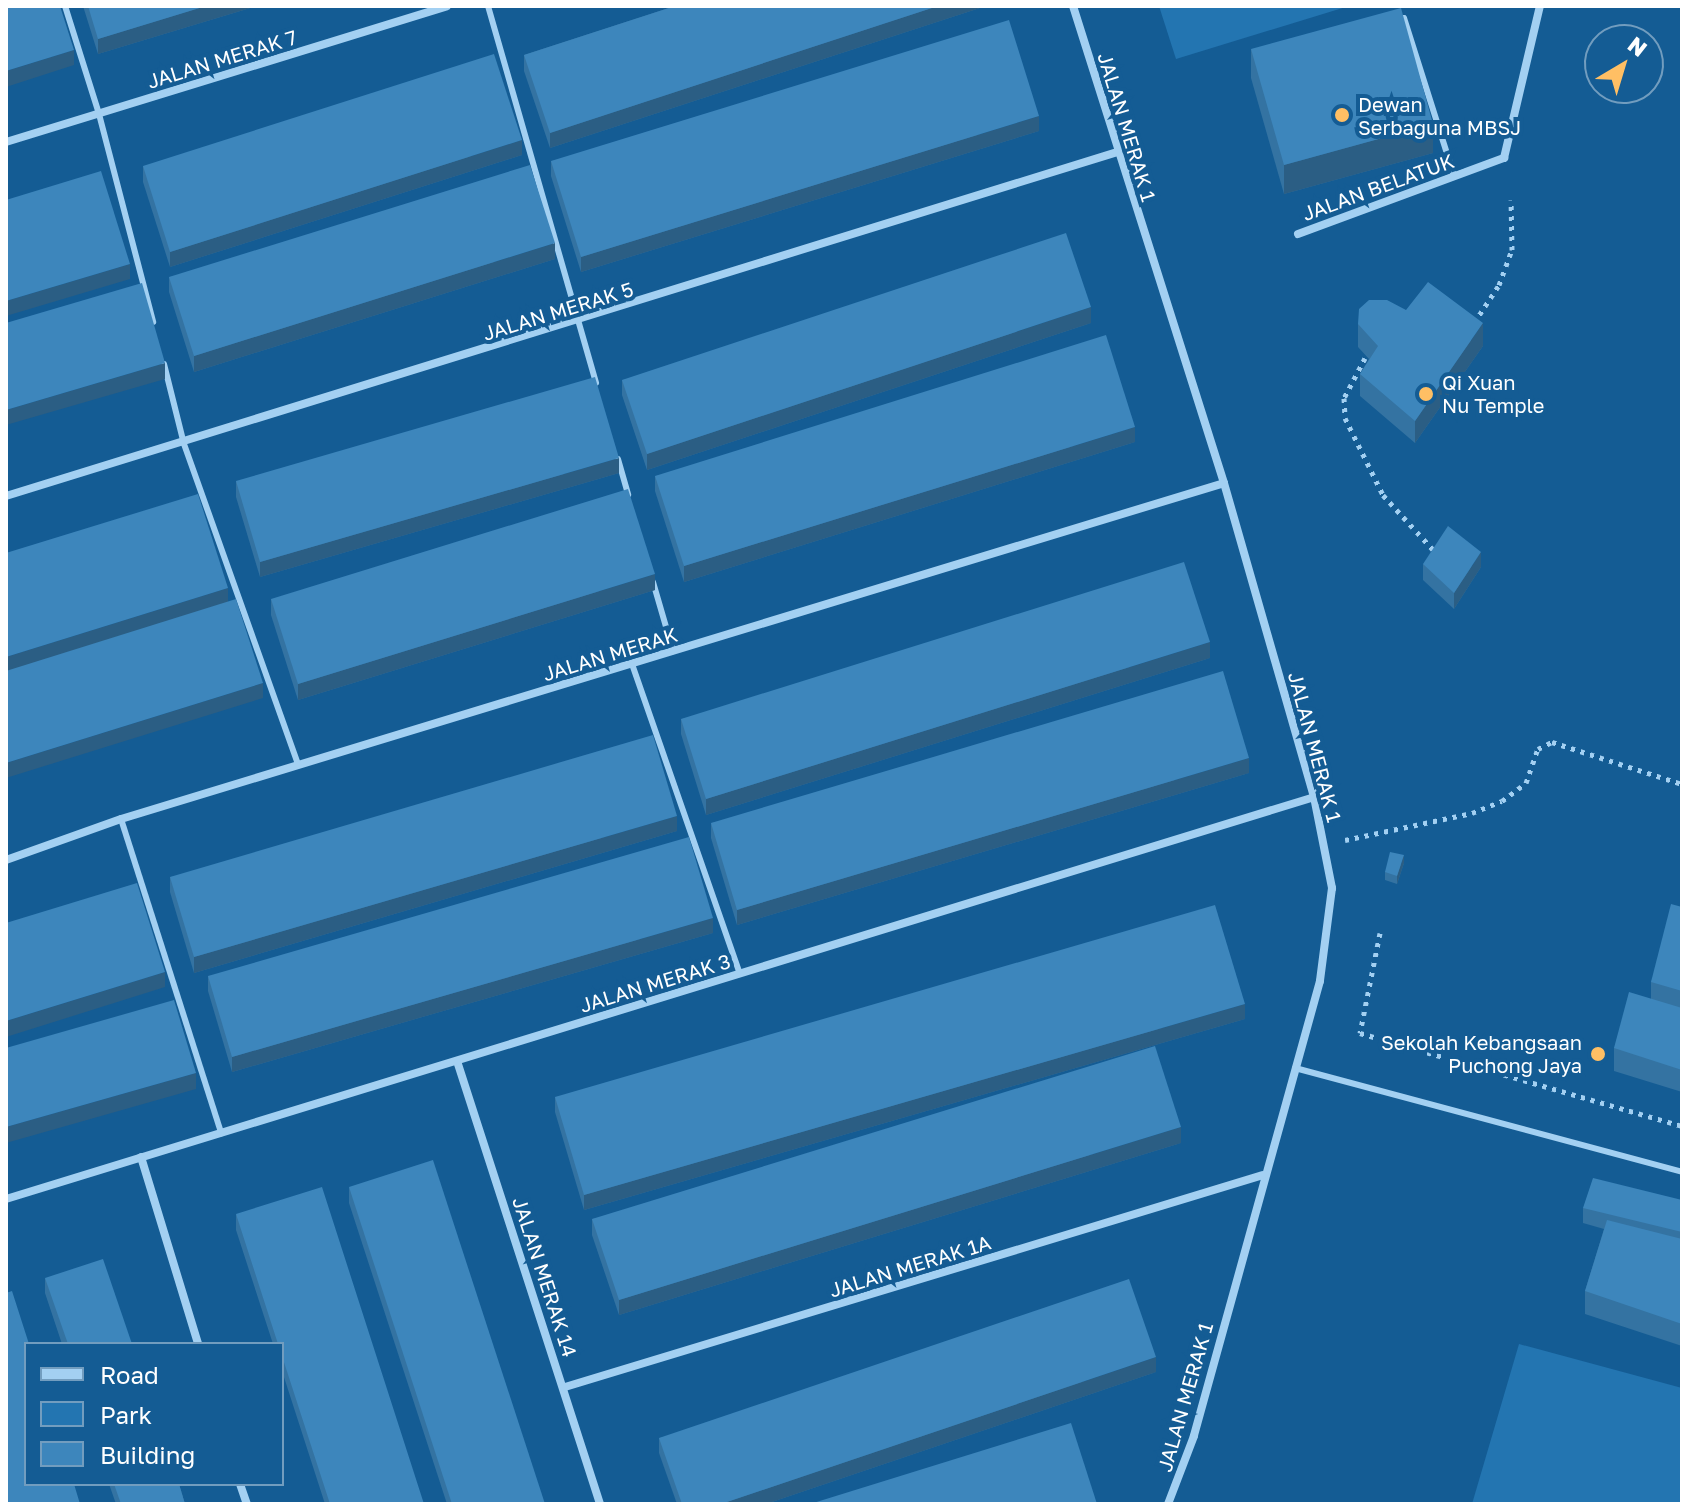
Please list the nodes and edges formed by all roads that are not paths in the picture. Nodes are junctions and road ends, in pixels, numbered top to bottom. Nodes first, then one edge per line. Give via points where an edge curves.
1 (65, 6) edge
2 (447, 6) edge
3 (488, 6) edge
4 (1073, 6) edge
5 (1540, 6) edge
6 (1389, 22) edge
7 (99, 114) junction
8 (6, 142) edge
9 (1117, 152) junction
10 (1454, 176) junction
11 (1298, 234) dead end
12 (578, 322) junction
13 (157, 339) edge
14 (161, 354) edge
15 (600, 396) edge
16 (613, 441) edge
17 (184, 444) junction
18 (1224, 483) junction
19 (6, 496) edge
20 (630, 501) edge
21 (651, 576) edge
22 (673, 651) junction
23 (632, 664) junction
24 (298, 765) junction
25 (1314, 797) junction
26 (121, 819) junction
27 (6, 860) edge
28 (740, 974) junction
29 (457, 1061) junction
30 (1295, 1068) junction
31 (221, 1133) junction
32 (141, 1157) junction
33 (1682, 1172) edge
34 (1263, 1175) junction
35 (6, 1199) edge
36 (197, 1342) edge
37 (565, 1387) junction
38 (600, 1504) edge
39 (1168, 1504) edge

1 - 7 lane
2 - 7 street, JALAN MERAK 7
3 - 12 lane
4 - 9 street, JALAN MERAK 1
5 - 10 street, JALAN BELATUK via 1504,158
6 - 10 lane via 1404,18
7 - 8 street, JALAN MERAK 7
7 - 13 lane
9 - 12 street, JALAN MERAK 5
9 - 18 street, JALAN MERAK 1
10 - 11 street, JALAN BELATUK
12 - 15 lane
12 - 17 street, JALAN MERAK 5
14 - 17 lane
16 - 20 lane
17 - 19 street, JALAN MERAK 5
17 - 24 lane
18 - 22 street, JALAN MERAK
18 - 25 street, JALAN MERAK 1
21 - 22 lane
22 - 23 street, JALAN MERAK
23 - 24 street, JALAN MERAK
23 - 28 lane
24 - 26 street, JALAN MERAK
25 - 28 street, JALAN MERAK 3
25 - 30 street, JALAN MERAK 1 via 1332,888 1330,930
26 - 27 street, JALAN MERAK
26 - 31 lane
28 - 29 street, JALAN MERAK 3
29 - 31 street, JALAN MERAK 3
29 - 37 street, JALAN MERAK 14
30 - 33 lane
30 - 34 street, JALAN MERAK 1
31 - 32 street, JALAN MERAK 3
32 - 35 street, JALAN MERAK 3
32 - 36 street
34 - 37 street, JALAN MERAK 1A
34 - 39 street, JALAN MERAK 1 via 1194,1436
37 - 38 street, JALAN MERAK 14

